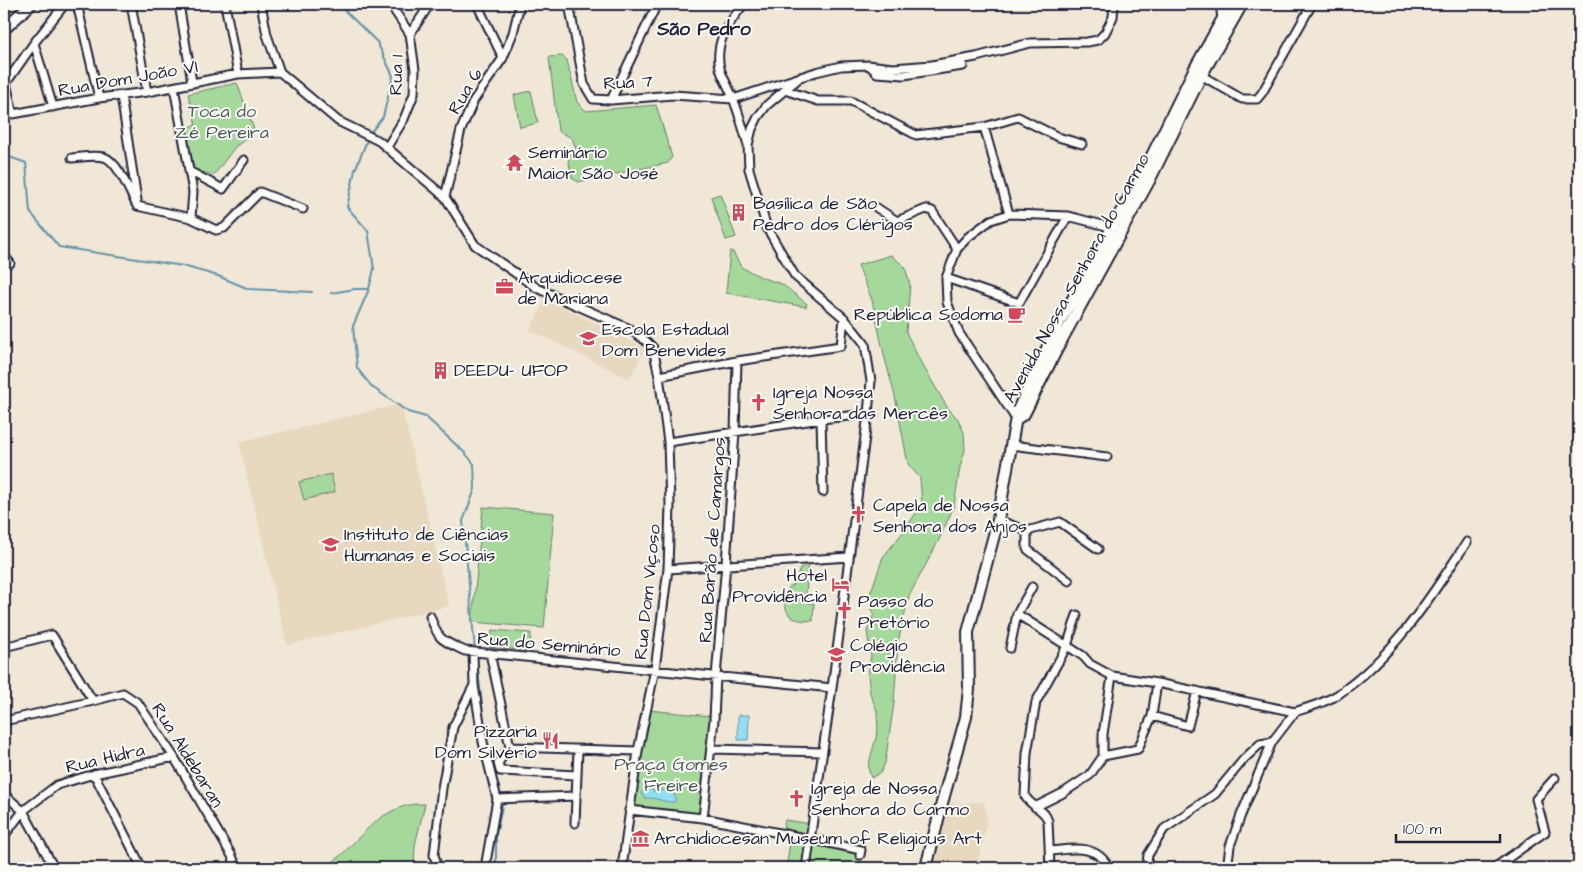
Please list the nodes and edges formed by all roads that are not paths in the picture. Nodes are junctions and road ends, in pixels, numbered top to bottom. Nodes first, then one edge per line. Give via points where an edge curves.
1 (32, 4) edge
2 (65, 4) edge
3 (77, 4) edge
4 (131, 4) edge
5 (178, 4) edge
6 (225, 4) edge
7 (261, 4) edge
8 (430, 4) edge
9 (477, 4) edge
10 (520, 4) edge
11 (569, 4) edge
12 (657, 4) edge
13 (744, 4) edge
14 (1114, 4) edge
15 (1220, 4) edge
16 (1231, 4) edge
17 (1242, 4) edge
18 (1312, 4) edge
19 (394, 6) edge
20 (1227, 22) junction
21 (4, 28) edge
22 (410, 34) junction
23 (34, 43) junction
24 (503, 58) junction
25 (868, 65) junction
26 (963, 66) dead end
27 (280, 72) junction
28 (238, 74) junction
29 (1197, 74) junction
30 (798, 79) junction
31 (192, 82) junction
32 (5, 85) edge
33 (174, 87) junction
34 (785, 90) junction
35 (147, 92) junction
36 (122, 96) junction
37 (99, 98) junction
38 (733, 99) junction
39 (611, 100) junction
40 (53, 107) junction
41 (984, 127) junction
42 (1082, 144) dead end
43 (748, 146) junction
44 (387, 147) junction
45 (72, 158) dead end
46 (244, 160) dead end
47 (189, 171) junction
48 (445, 197) junction
49 (137, 206) junction
50 (302, 208) dead end
51 (877, 208) dead end
52 (1009, 214) junction
53 (1068, 216) junction
54 (191, 218) junction
55 (1117, 229) junction
56 (957, 249) junction
57 (4, 255) edge
58 (10, 263) dead end
59 (946, 278) junction
60 (844, 318) junction
61 (1060, 322) junction
62 (1070, 326) junction
63 (737, 361) junction
64 (659, 376) junction
65 (868, 414) junction
66 (821, 419) junction
67 (1016, 419) junction
68 (735, 432) junction
69 (668, 442) junction
70 (1011, 445) junction
71 (1108, 457) dead end
72 (823, 492) dead end
73 (998, 520) junction
74 (1027, 531) junction
75 (1467, 542) dead end
76 (1098, 549) dead end
77 (849, 557) junction
78 (726, 564) junction
79 (668, 569) junction
80 (1069, 581) dead end
81 (1032, 588) dead end
82 (1017, 614) junction
83 (1077, 615) dead end
84 (430, 616) dead end
85 (1067, 646) junction
86 (4, 647) edge
87 (1010, 648) dead end
88 (473, 652) junction
89 (487, 653) junction
90 (655, 669) junction
91 (716, 676) junction
92 (1112, 676) junction
93 (1157, 683) junction
94 (474, 685) junction
95 (832, 688) junction
96 (1197, 691) junction
97 (93, 701) junction
98 (1295, 712) junction
99 (1152, 716) junction
100 (7, 720) edge
101 (4, 726) edge
102 (1272, 742) junction
103 (510, 747) junction
104 (711, 749) junction
105 (578, 750) junction
106 (638, 750) junction
107 (822, 752) junction
108 (1103, 756) junction
109 (174, 757) junction
110 (94, 774) junction
111 (576, 775) junction
112 (1555, 778) dead end
113 (4, 794) edge
114 (576, 796) junction
115 (497, 799) junction
116 (1035, 806) junction
117 (629, 810) junction
118 (23, 811) junction
119 (703, 818) junction
120 (576, 823) dead end
121 (4, 836) edge
122 (810, 838) junction
123 (1050, 850) junction
124 (860, 855) dead end
125 (54, 868) edge
126 (142, 868) edge
127 (237, 868) edge
128 (438, 868) edge
129 (485, 868) edge
130 (622, 868) edge
131 (806, 868) edge
132 (926, 868) edge
133 (1050, 868) edge
134 (1109, 868) edge
135 (1146, 868) edge
136 (1227, 868) edge
137 (1494, 868) edge

1 - 21 street
2 - 23 street
3 - 37 street
4 - 35 street
5 - 31 street
6 - 28 street
7 - 27 street via 267,35
8 - 22 street
9 - 24 street
10 - 24 street, Rua 6
11 - 39 street, Rua 7 via 584,84 593,99
12 - 39 street
13 - 38 street via 731,20 719,47 720,68
14 - 25 street via 1113,17 1098,40 1030,43 932,65 893,68
15 - 20 street
16 - 20 street, Avenida Nossa Senhora do Carmo
17 - 20 street, Avenida Nossa Senhora do Carmo
18 - 29 street via 1257,99 1242,99
19 - 22 street, Rua 1
20 - 29 street, Avenida Nossa Senhora do Carmo
22 - 44 street, Rua 1 via 415,70 414,94
23 - 32 street
23 - 40 street
24 - 48 street, Rua 6 via 474,100 460,130
25 - 26 street via 877,73 904,74
25 - 30 street via 841,66
27 - 28 street, Rua Dom João VI
27 - 44 street, Rua Dom Viçoso via 338,121
28 - 31 street, Rua Dom João VI
29 - 55 street, Avenida Nossa Senhora do Carmo
30 - 34 street
30 - 38 street
31 - 33 street, Rua Dom João VI
32 - 40 street, Rua Dom João VI via 13,114
33 - 35 street, Rua Dom João VI
33 - 47 street
34 - 41 street via 818,101 851,101 916,134
34 - 43 street via 758,117
35 - 36 street, Rua Dom João VI
36 - 37 street, Rua Dom João VI
36 - 49 street
37 - 40 street, Rua Dom João VI
38 - 39 street, Rua 7 via 673,95
38 - 43 street
41 - 42 street via 1018,117 1058,137
41 - 52 street
43 - 60 street via 749,169 767,228 795,276
44 - 48 street, Rua Dom Viçoso
45 - 49 street via 90,156 106,158 114,163
46 - 47 street via 223,189
47 - 54 street via 193,192
48 - 64 street, Rua Dom Viçoso via 475,245 537,288 630,329 646,341 653,348
49 - 54 street
50 - 54 street via 260,192 224,228 216,230
51 - 56 street via 897,221 926,209 932,211
52 - 53 street
52 - 56 street via 991,220
53 - 55 street
53 - 59 street via 1019,303
55 - 61 street, Avenida Nossa Senhora do Carmo
55 - 62 street, Avenida Nossa Senhora do Carmo
56 - 59 street
57 - 58 street
59 - 67 street via 947,302 959,333
60 - 63 street via 841,346
60 - 65 street via 865,344 871,381
61 - 62 street
61 - 67 street, Avenida Nossa Senhora do Carmo
62 - 67 street, Avenida Nossa Senhora do Carmo via 1024,414
63 - 64 street
63 - 68 street, Rua Barão de Camargos
64 - 69 street, Rua Dom Viçoso
65 - 66 street
65 - 77 street
66 - 68 street
66 - 72 street
67 - 70 street
68 - 69 street
68 - 78 street, Rua Barão de Camargos
69 - 79 street, Rua Dom Viçoso
70 - 71 street
70 - 73 street
73 - 74 street
73 - 132 street via 968,632 966,717
74 - 76 street via 1060,522
74 - 80 street via 1027,549
75 - 98 street via 1419,613 1378,661 1339,694
77 - 78 street
77 - 95 street
78 - 79 street
78 - 91 street, Rua Barão de Camargos
79 - 90 street, Rua Dom Viçoso
81 - 82 street
82 - 85 street
82 - 87 street
83 - 85 street
84 - 88 street, Rua do Seminário via 436,635 464,651
85 - 92 street
85 - 116 street via 1036,702 1027,753 1025,796
86 - 97 street via 52,635
88 - 89 street, Rua do Seminário
88 - 94 street
89 - 90 street, Rua do Seminário
89 - 103 street
90 - 91 street, Rua do Seminário
90 - 106 street, Rua Dom Viçoso
91 - 95 street, Rua do Seminário
91 - 104 street, Rua Barão de Camargos
92 - 93 street
92 - 108 street
93 - 96 street
93 - 99 street
94 - 115 street
94 - 128 street via 453,727 434,855
95 - 107 street
96 - 98 street
96 - 99 street via 1188,726
97 - 100 street, Rua Aldebaran
97 - 109 street, Rua Aldebaran via 123,693 138,703
98 - 102 street
99 - 108 street via 1138,750
100 - 101 street
102 - 135 street via 1260,744 1215,794 1164,829 1148,855
102 - 136 street via 1241,814 1230,846
103 - 105 street
103 - 111 street via 498,763 500,771
104 - 107 street
104 - 119 street
105 - 106 street
105 - 111 street
106 - 117 street, Rua Dom Viçoso
107 - 122 street
108 - 116 street via 1090,775
109 - 110 street, Rua Hidra
109 - 127 street, Rua Aldebaran
110 - 118 street, Rua Hidra via 58,785
110 - 126 street
111 - 114 street
112 - 137 street via 1536,799 1545,832
113 - 118 street
114 - 115 street
114 - 120 street
115 - 129 street
116 - 123 street via 1046,814
117 - 119 street
117 - 130 street, Rua Dom Viçoso
118 - 121 street, Rua Hidra
118 - 125 street
119 - 122 street
122 - 124 street via 861,850
122 - 131 street
123 - 133 street
123 - 134 street via 1086,849 1097,854

